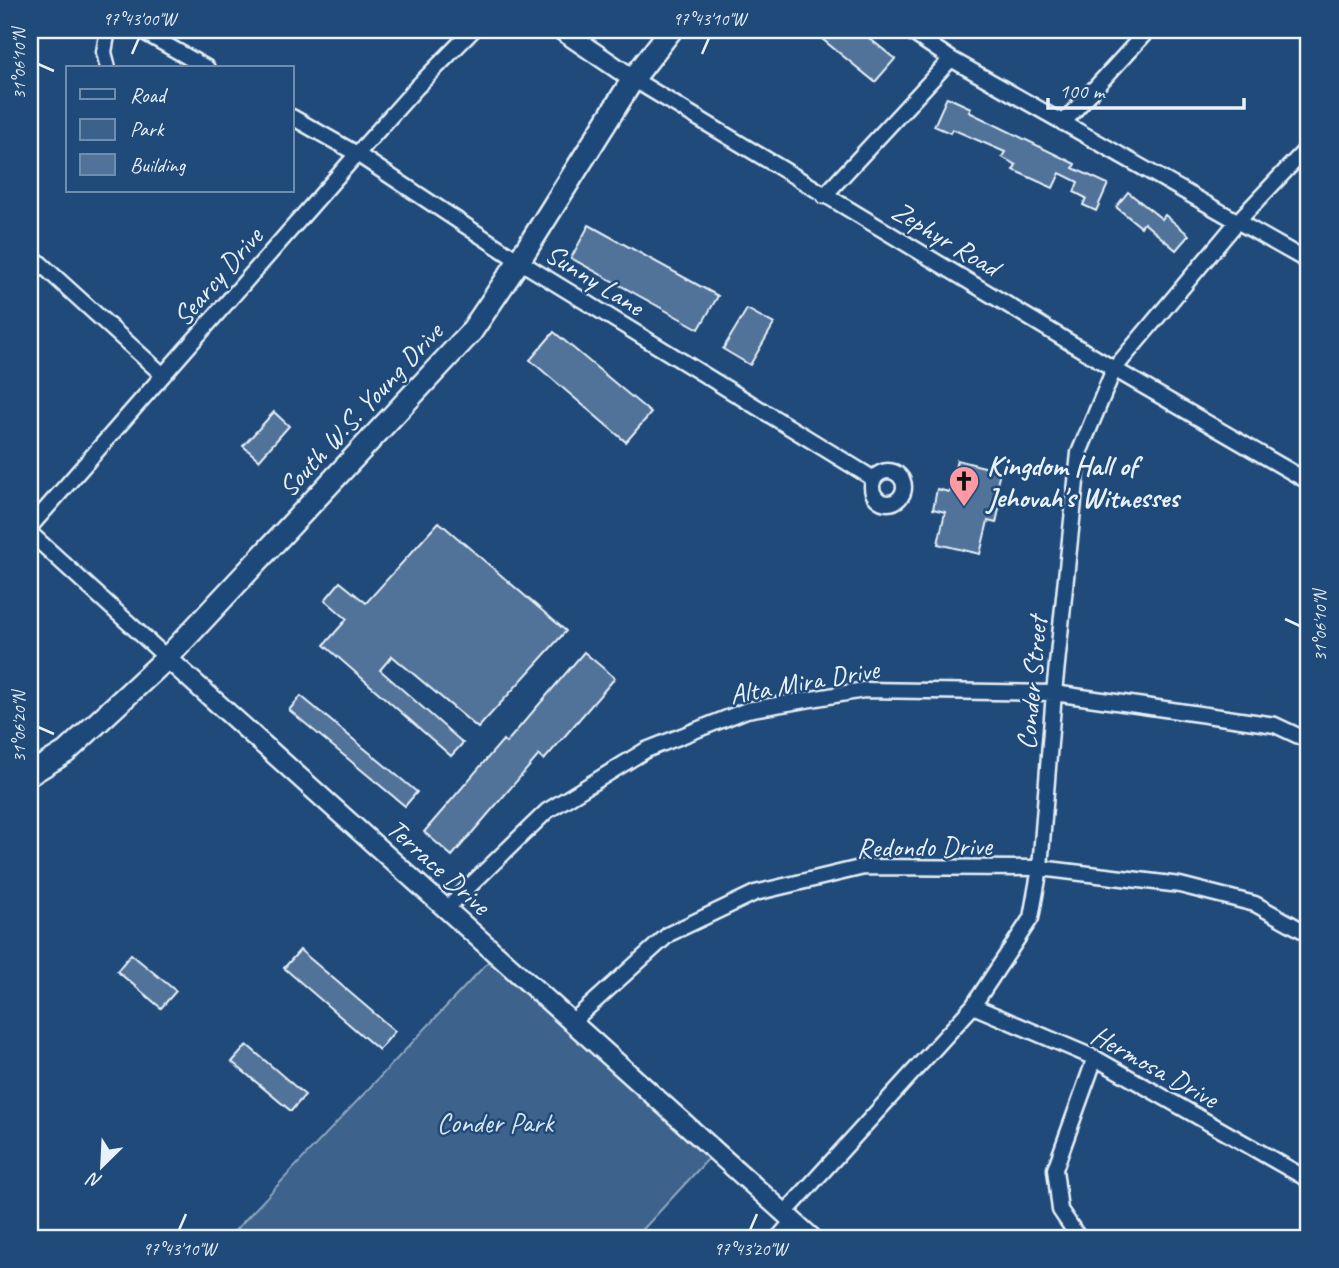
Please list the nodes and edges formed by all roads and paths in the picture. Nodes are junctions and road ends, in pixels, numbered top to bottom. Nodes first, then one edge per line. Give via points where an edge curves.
1 (108, 30) edge
2 (140, 30) edge
3 (473, 30) edge
4 (561, 30) edge
5 (671, 30) edge
6 (908, 30) edge
7 (1148, 30) edge
8 (951, 59) junction
9 (108, 66) edge
10 (199, 66) edge
11 (633, 79) junction
12 (294, 118) edge
13 (1063, 123) junction
14 (1309, 146) edge
15 (357, 154) junction
16 (824, 195) junction
17 (1238, 220) junction
18 (30, 254) edge
19 (519, 261) junction
20 (1309, 262) edge
21 (1114, 369) junction
22 (163, 375) junction
23 (874, 479) dead end
24 (1309, 482) edge
25 (30, 527) edge
26 (30, 533) edge
27 (167, 657) junction
28 (1054, 693) junction
29 (1309, 741) edge
30 (30, 774) edge
31 (1040, 868) junction
32 (447, 908) junction
33 (1309, 934) edge
34 (973, 1006) junction
35 (573, 1021) junction
36 (1095, 1058) junction
37 (1309, 1180) edge
38 (789, 1217) junction
39 (778, 1238) edge
40 (812, 1238) edge
41 (1079, 1238) edge

1 - 9 street via 104,52
2 - 10 street
3 - 15 street, Searcy Drive
4 - 11 street, Zephyr Road
5 - 11 main road, South W.S. Young Drive
6 - 8 street
7 - 13 street
8 - 13 street
8 - 16 street
11 - 16 street, Zephyr Road
11 - 19 main road, South W.S. Young Drive
12 - 15 street, Sunny Lane
13 - 17 street
14 - 17 street, Conder Street
15 - 19 street, Sunny Lane
15 - 22 street, Searcy Drive
16 - 21 street, Zephyr Road
17 - 20 street
17 - 21 street, Conder Street
18 - 22 street
19 - 23 street, Sunny Lane
19 - 27 main road, South W.S. Young Drive via 471,332
21 - 24 street, Zephyr Road
21 - 28 street, Conder Street via 1079,453
22 - 25 street, Searcy Drive
26 - 27 street, Terrace Drive
27 - 30 main road, South W.S. Young Drive via 66,752
27 - 32 street, Terrace Drive
28 - 29 street, Alta Mira Drive via 1275,725
28 - 31 street, Conder Street
28 - 32 street, Alta Mira Drive via 864,690 747,710 646,750 547,810
31 - 33 street, Redondo Drive via 1180,885 1255,904
31 - 34 street, Conder Street via 1031,918
31 - 35 street, Redondo Drive via 864,867 755,893 668,934
32 - 35 street, Terrace Drive
34 - 36 street, Hermosa Drive
34 - 38 street, Conder Street
35 - 38 street, Terrace Drive
36 - 37 street, Hermosa Drive
36 - 41 street via 1055,1169 1060,1210
38 - 39 street, Conder Street
38 - 40 street, Terrace Drive

